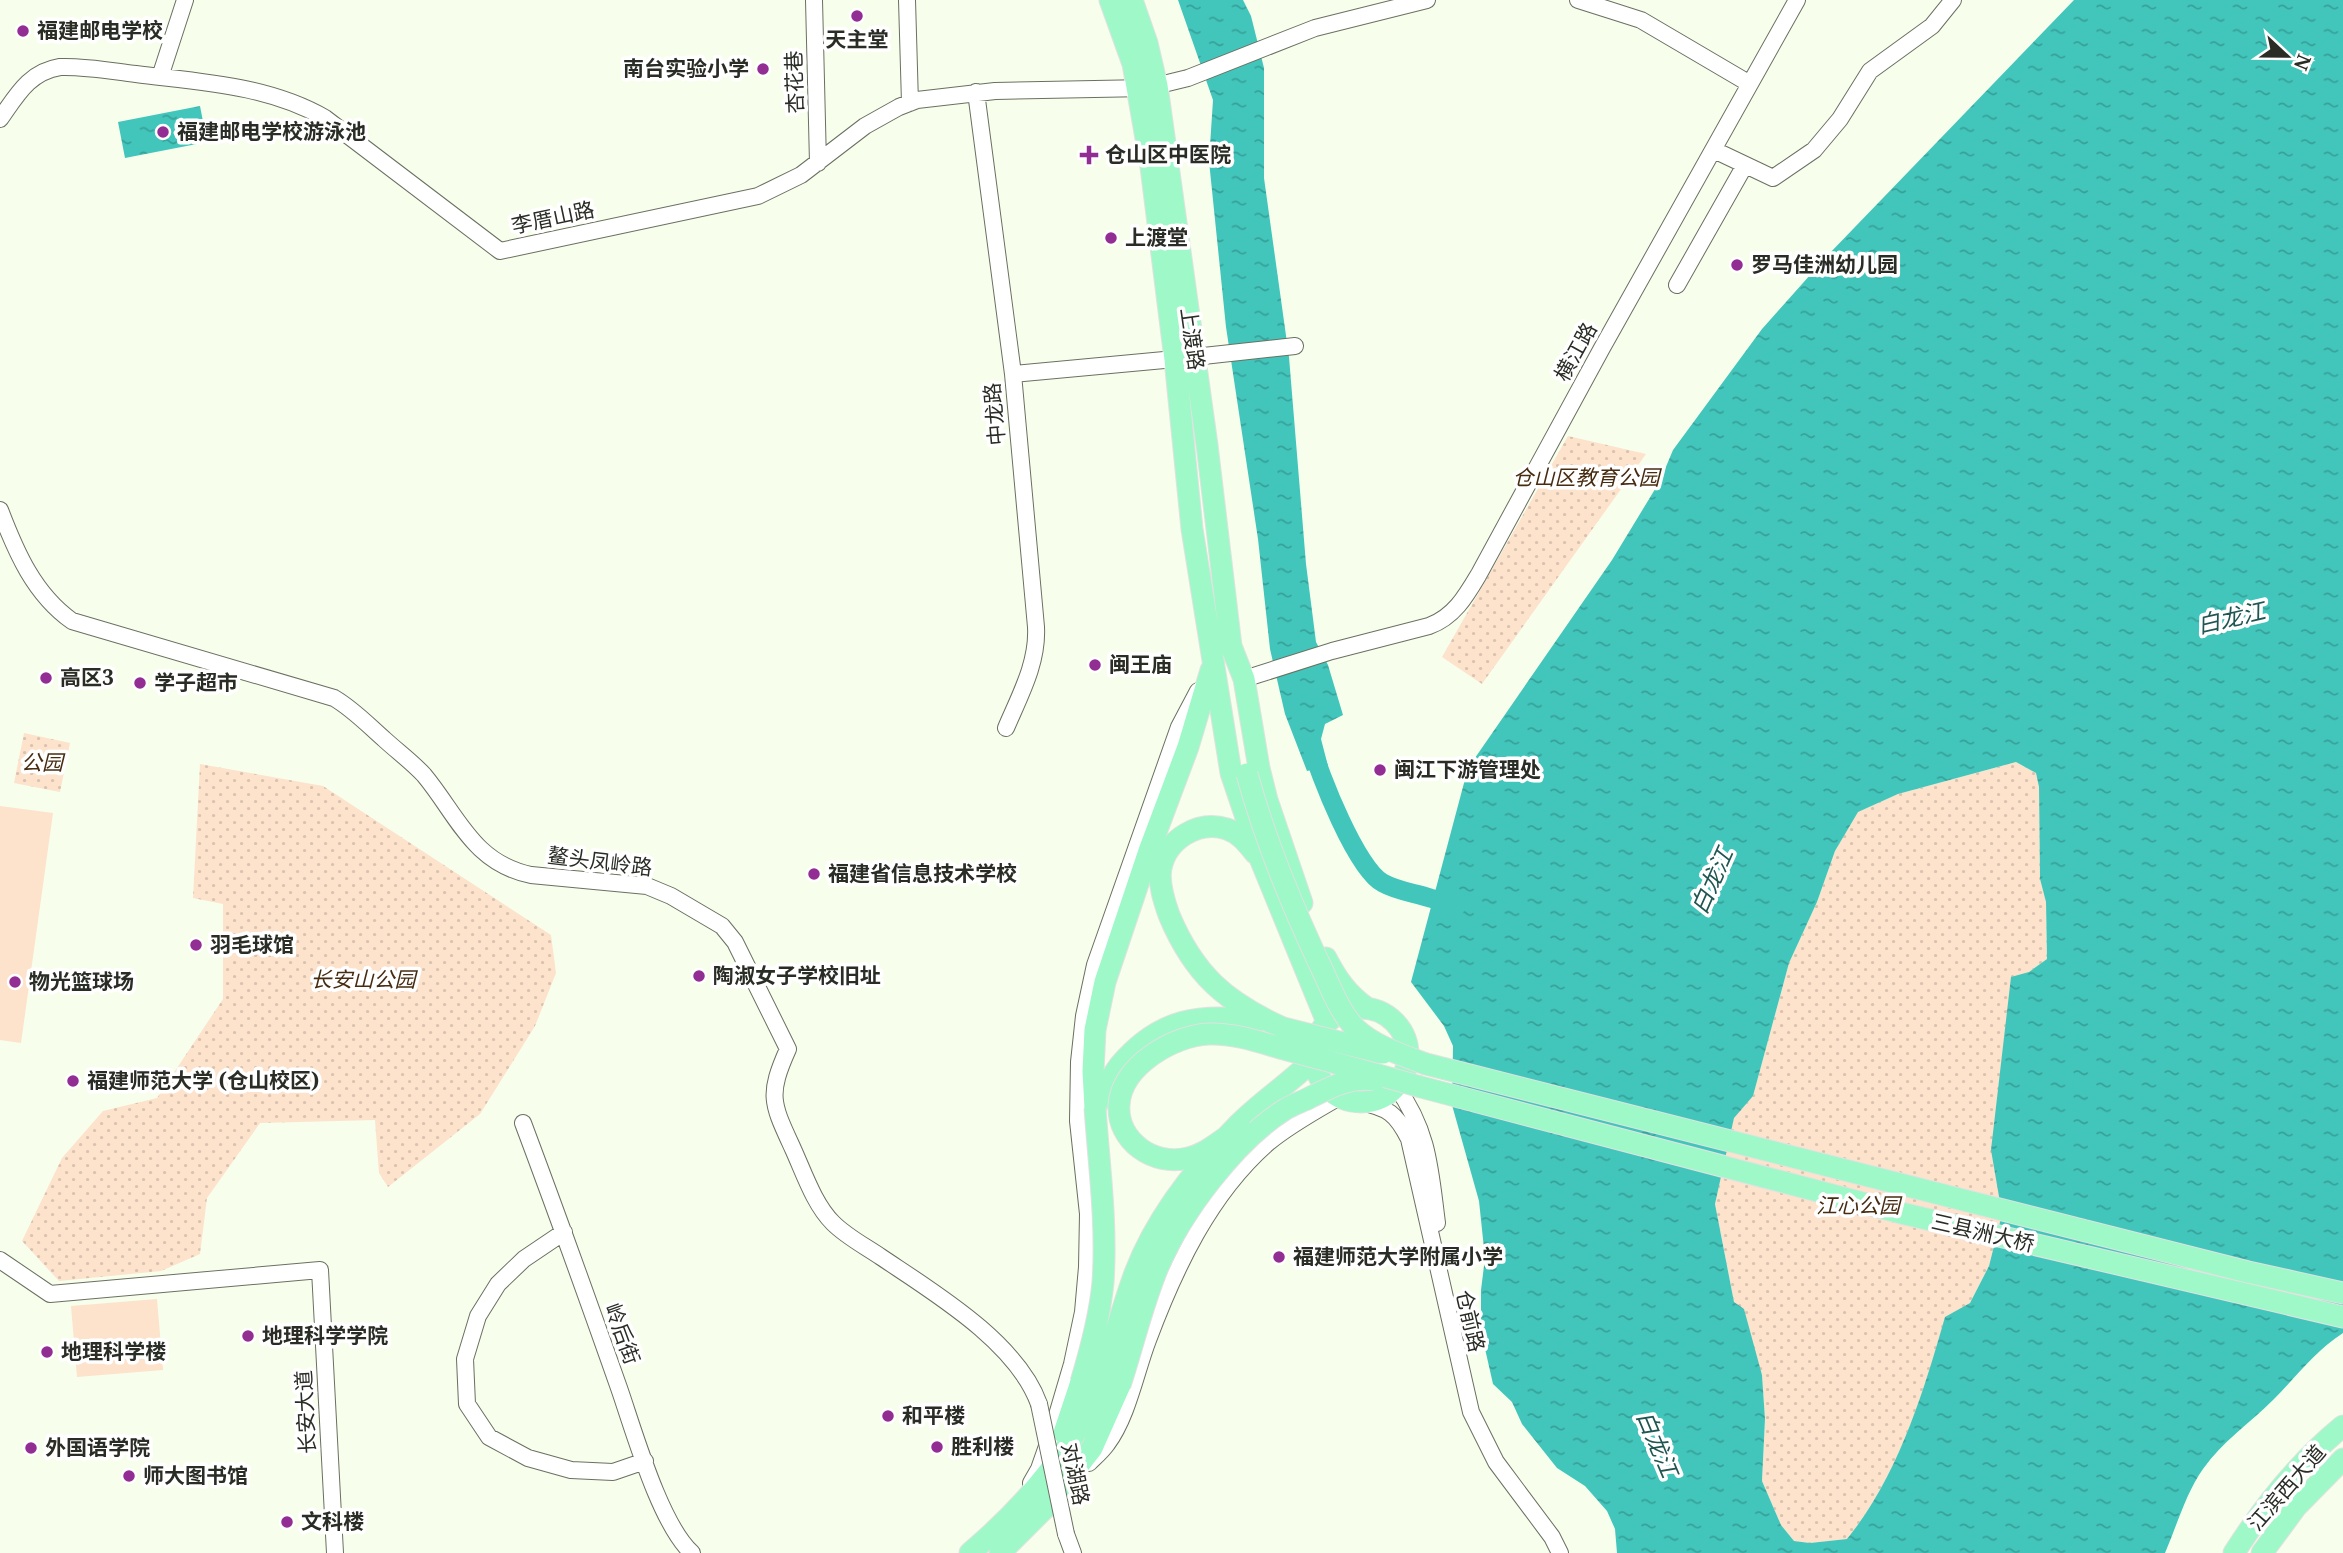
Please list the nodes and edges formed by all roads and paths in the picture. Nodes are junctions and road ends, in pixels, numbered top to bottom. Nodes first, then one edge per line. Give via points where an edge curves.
1 (185, 0) edge
2 (814, 0) edge
3 (907, 0) edge
4 (1110, 0) edge
5 (1132, 0) edge
6 (1427, 0) edge
7 (1578, 0) edge
8 (1797, 0) edge
9 (1954, 0) edge
10 (160, 77) junction
11 (1750, 84) junction
12 (1147, 87) junction
13 (976, 92) junction
14 (909, 103) junction
15 (0, 119) edge
16 (1714, 150) junction
17 (818, 163) junction
18 (1745, 165) junction
19 (1677, 285) dead end
20 (1295, 346) dead end
21 (1185, 358) junction
22 (1013, 374) junction
23 (0, 510) edge
24 (1231, 646) junction
25 (1213, 665) junction
26 (1252, 676) junction
27 (1006, 728) dead end
28 (1259, 856) junction
29 (1367, 1008) junction
30 (1327, 1022) junction
31 (1283, 1028) junction
32 (1426, 1064) junction
33 (1316, 1066) junction
34 (1396, 1086) junction
35 (1421, 1087) junction
36 (1350, 1099) junction
37 (1095, 1108) junction
38 (523, 1123) dead end
39 (1236, 1130) junction
40 (564, 1232) junction
41 (0, 1260) edge
42 (2343, 1293) edge
43 (1084, 1296) junction
44 (1157, 1317) junction
45 (2343, 1317) edge
46 (1102, 1383) junction
47 (1039, 1404) joint
48 (2343, 1426) edge
49 (2343, 1459) edge
50 (645, 1461) junction
51 (1046, 1507) junction
52 (1009, 1517) junction
53 (335, 1553) edge
54 (692, 1553) edge
55 (970, 1553) edge
56 (1000, 1553) edge
57 (1073, 1553) edge
58 (1560, 1553) edge
59 (1572, 1553) edge
60 (2235, 1553) edge
61 (2262, 1553) edge

1 - 10 street
2 - 17 street, 杏花巷
3 - 14 street
4 - 12 main road, 上渡路
5 - 12 main road, 上渡路 via 1147,43
6 - 12 street, 李厝山路 via 1315,28 1188,78
7 - 11 street via 1641,20
8 - 11 street, 横江路
9 - 18 street via 1931,26 1870,71 1840,120 1805,158 1773,178
10 - 15 street, 李厝山路 via 53,68 30,80
10 - 17 street, 李厝山路 via 245,89 314,112 500,250 748,199 786,184
11 - 16 street, 横江路
12 - 13 street, 李厝山路
12 - 21 main road, 上渡路 via 1151,167
13 - 14 street, 李厝山路
13 - 22 street, 中龙路
14 - 17 street, 李厝山路 via 865,126
16 - 18 street
16 - 26 street, 横江路 via 1464,599 1441,622
18 - 19 street
20 - 21 street
21 - 22 street
21 - 24 main road, 上渡路 via 1208,445
21 - 25 main road, 上渡路 via 1192,528
22 - 27 street, 中龙路 via 1037,634 1032,664
23 - 47 street, 鳌头凤岭路 via 31,576 72,621 334,698 418,769 474,844 496,862 531,874 647,886 727,930 788,1049 775,1081 773,1103 824,1213 842,1231 972,1321 1018,1369
24 - 26 main road, 上渡路
24 - 32 main road, bridge via 1247,774 1286,892 1342,1010 1357,1030
25 - 28 main road, 上渡路 via 1231,773
25 - 37 main road via 1105,982 1096,1030
25 - 43 street via 1179,727 1095,965 1084,1016 1078,1121 1088,1213
26 - 29 main road, 上渡路 via 1253,738 1264,789 1311,929 1337,979
28 - 30 main road, 上渡路
28 - 31 main road via 1226,829 1196,829 1168,852 1161,886 1185,951 1206,977 1237,1004
29 - 30 main road via 1345,1011
29 - 34 main road via 1393,1020 1405,1038 1408,1060
30 - 33 main road via 1315,1045
31 - 32 main road, bridge
31 - 37 main road via 1224,1017 1190,1020 1160,1031 1119,1067
32 - 42 main road, 三县洲大桥
33 - 36 main road via 1329,1090
33 - 39 main road
34 - 36 main road via 1382,1097
34 - 59 street, 仓前路 via 1423,1135 1441,1249 1478,1405 1501,1450
35 - 39 main road, bridge via 1221,1034 1169,1044 1139,1066 1119,1103 1132,1143 1170,1160 1202,1154
35 - 45 main road, 三县洲大桥 via 1901,1213
35 - 46 main road, bridge via 1369,1079 1334,1086 1284,1110 1247,1141 1183,1220
36 - 44 street via 1270,1142 1234,1177 1199,1228
36 - 58 street, 仓前路 via 1390,1111 1409,1139 1471,1412 1496,1462
37 - 46 main road, bridge via 1104,1229 1095,1338
38 - 40 street, 岭后街
39 - 46 main road, bridge via 1180,1194 1141,1262
40 - 50 street, 岭后街
40 - 50 street via 524,1259 498,1284 478,1316 465,1359 467,1404 489,1437 528,1458 571,1470 613,1472
41 - 53 street, 长安大道 via 50,1293 320,1270
43 - 44 street
43 - 52 street via 1072,1364 1052,1432 1039,1469
44 - 51 street via 1109,1443
46 - 51 main road via 1092,1448
46 - 52 main road via 1074,1435
47 - 57 street, 对湖路, bridge
48 - 60 main road, 江滨西大道 via 2287,1482
49 - 61 main road, 江滨西大道 via 2296,1507
50 - 54 street, 岭后街 via 673,1528
51 - 56 main road
52 - 55 main road

